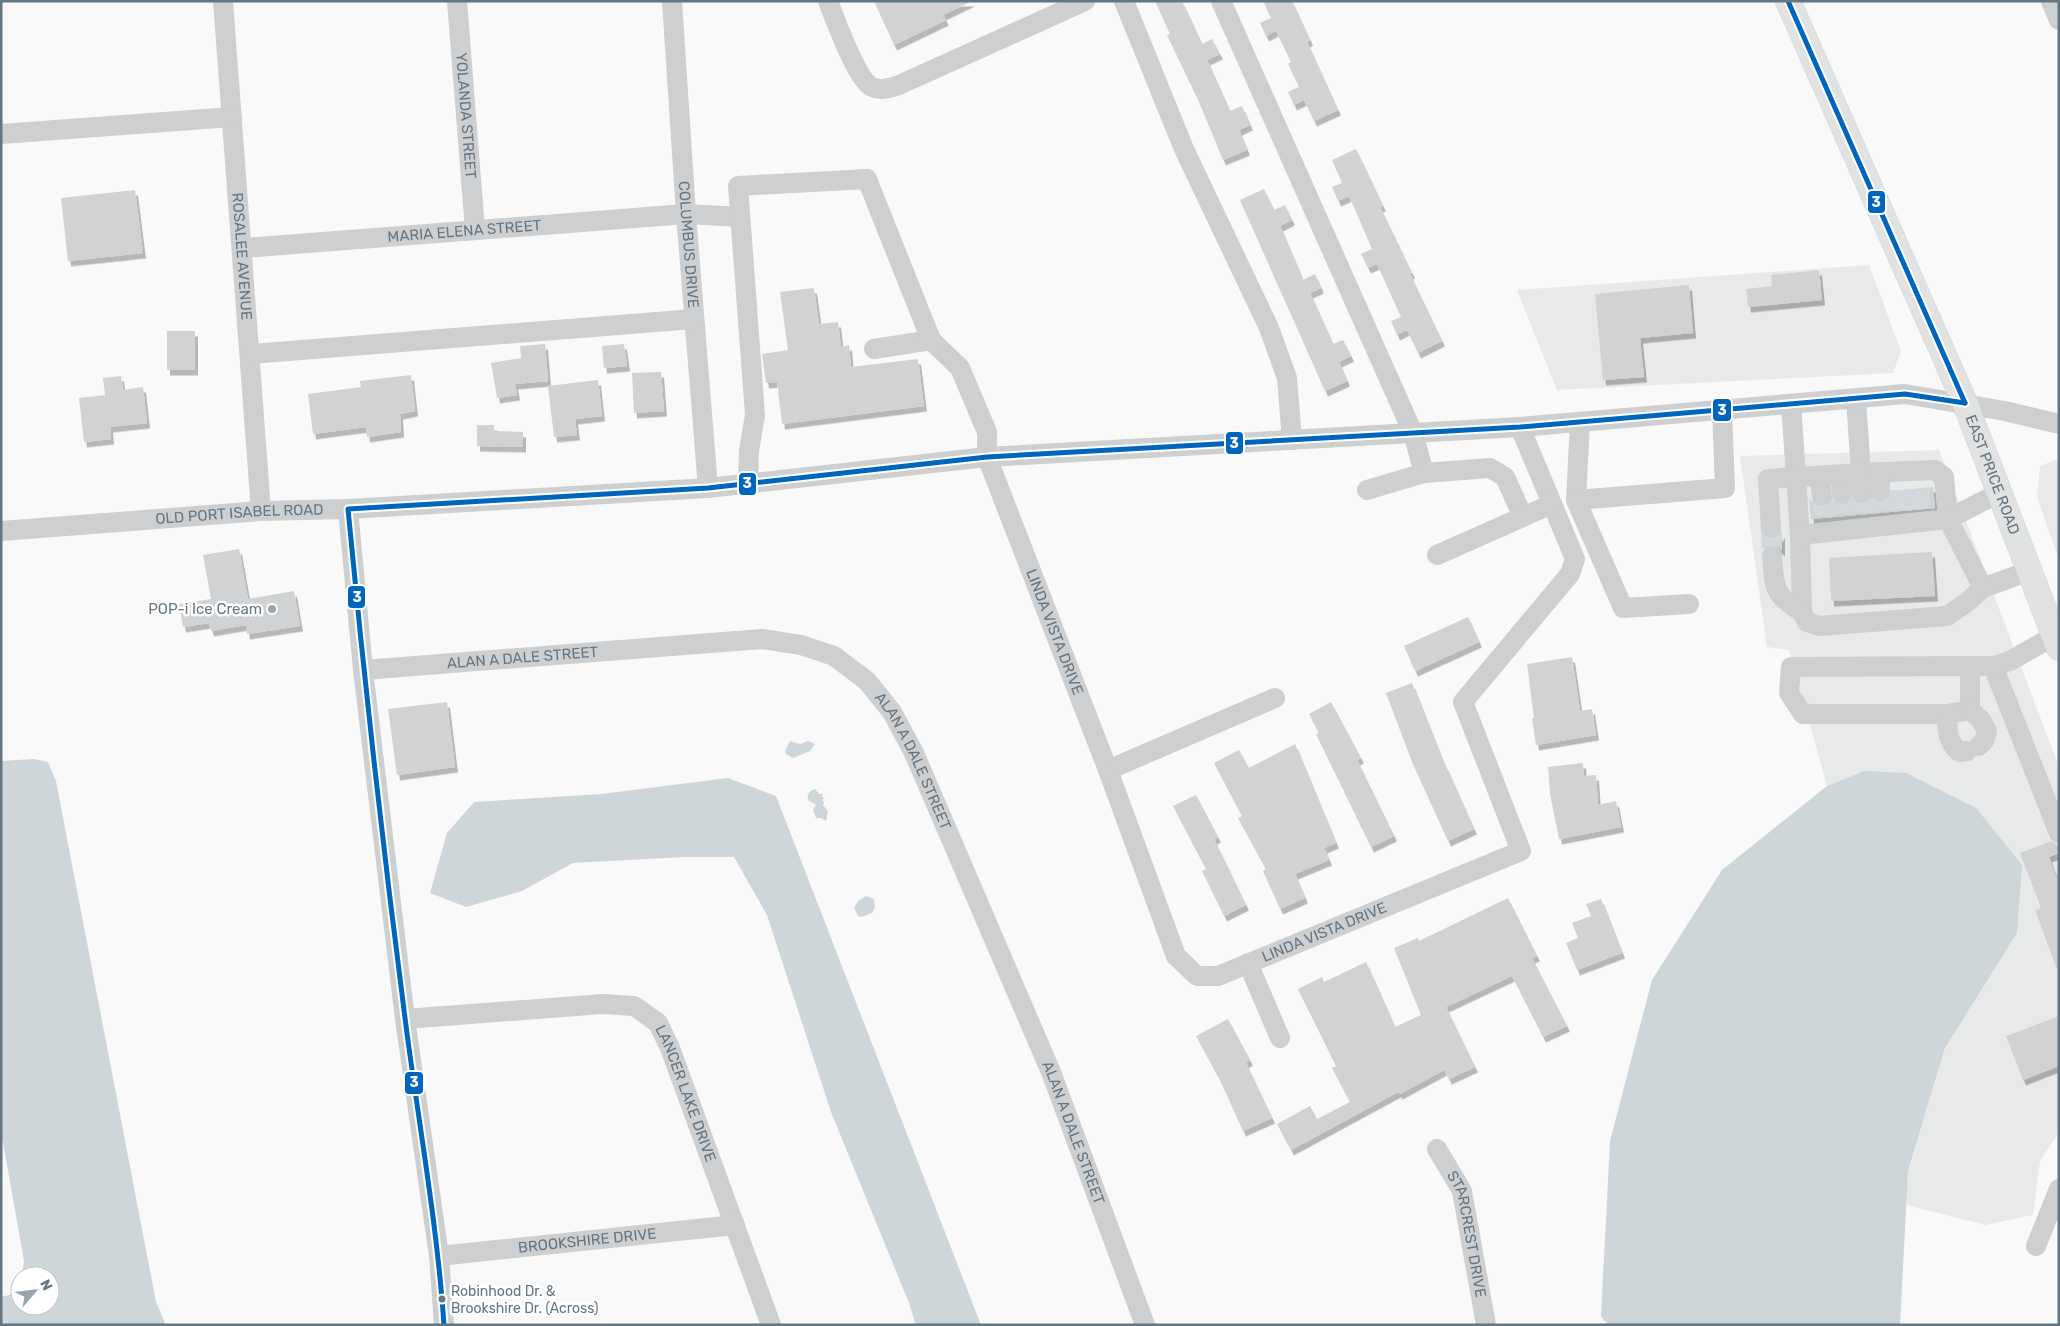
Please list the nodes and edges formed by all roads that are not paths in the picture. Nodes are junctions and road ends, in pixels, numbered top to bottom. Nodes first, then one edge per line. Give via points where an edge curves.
1 (223, 1) edge
2 (457, 1) edge
3 (672, 1) edge
4 (828, 1) edge
5 (1085, 1) edge
6 (1124, 1) edge
7 (1220, 1) edge
8 (1788, 1) edge
9 (2051, 1) edge
10 (2059, 20) edge
11 (232, 117) junction
12 (1, 134) edge
13 (686, 214) junction
14 (741, 225) junction
15 (475, 230) junction
16 (243, 248) junction
17 (694, 320) junction
18 (931, 340) junction
19 (874, 349) dead end
20 (250, 354) junction
21 (1856, 398) junction
22 (1965, 403) junction
23 (1791, 404) junction
24 (1722, 410) junction
25 (1580, 422) junction
26 (2059, 424) edge
27 (1520, 427) junction
28 (1413, 433) junction
29 (1292, 440) junction
30 (988, 457) junction
31 (1424, 473) junction
32 (1796, 478) junction
33 (1870, 482) junction
34 (748, 483) junction
35 (708, 488) junction
36 (1368, 490) dead end
37 (1999, 493) junction
38 (1576, 500) junction
39 (1552, 504) junction
40 (348, 509) junction
41 (261, 511) junction
42 (1523, 517) junction
43 (1948, 520) junction
44 (1770, 528) tunnel mouth
45 (1, 531) edge
46 (1800, 535) junction
47 (1437, 555) dead end
48 (1772, 556) tunnel mouth
49 (2029, 571) junction
50 (1983, 588) junction
51 (1689, 604) dead end
52 (1802, 612) junction
53 (2056, 642) edge
54 (1970, 666) junction
55 (1993, 666) junction
56 (362, 670) junction
57 (1274, 698) dead end
58 (1970, 710) junction
59 (1947, 714) junction
60 (1108, 770) junction
61 (2059, 833) edge
62 (1248, 963) junction
63 (405, 1019) junction
64 (1280, 1038) dead end
65 (1437, 1149) dead end
66 (2059, 1189) edge
67 (735, 1225) junction
68 (2036, 1246) dead end
69 (439, 1256) junction
70 (444, 1325) edge
71 (771, 1325) edge
72 (1144, 1325) edge
73 (1486, 1325) edge

1 - 11 street, ROSALEE AVENUE
2 - 15 street, YOLANDA STREET
3 - 13 street, COLUMBUS DRIVE
4 - 5 street via 859,74 868,85 884,89
6 - 29 street via 1184,149 1268,328 1287,378
7 - 28 street
8 - 22 main road, EAST PRICE ROAD
9 - 10 street
11 - 12 street
11 - 16 street, ROSALEE AVENUE
13 - 14 street, MARIA ELENA STREET
13 - 15 street, MARIA ELENA STREET
13 - 17 street, COLUMBUS DRIVE
14 - 18 street via 738,186 867,179
14 - 34 street via 755,415
15 - 16 street, MARIA ELENA STREET
16 - 20 street, ROSALEE AVENUE
17 - 20 street
17 - 35 street, COLUMBUS DRIVE
18 - 19 street
18 - 30 street, LINDA VISTA DRIVE via 960,368 987,432
20 - 41 street, ROSALEE AVENUE
21 - 22 street, OLD PORT ISABEL ROAD via 1905,394
21 - 23 street, OLD PORT ISABEL ROAD
21 - 33 street
22 - 26 street, OLD PORT ISABEL ROAD
22 - 37 main road, EAST PRICE ROAD
23 - 24 street, OLD PORT ISABEL ROAD
23 - 32 street
24 - 25 street, OLD PORT ISABEL ROAD
24 - 38 street via 1725,488
25 - 27 street, OLD PORT ISABEL ROAD
25 - 38 street
27 - 28 street, OLD PORT ISABEL ROAD
27 - 39 street, LINDA VISTA DRIVE
28 - 29 street, OLD PORT ISABEL ROAD
28 - 31 street
29 - 30 street, OLD PORT ISABEL ROAD
30 - 34 street, OLD PORT ISABEL ROAD
30 - 60 street, LINDA VISTA DRIVE
31 - 36 street
31 - 42 street via 1490,468 1505,477
32 - 33 street via 1821,486
32 - 44 street via 1768,479
32 - 46 street
33 - 43 street via 1919,480 1935,470 1944,477
34 - 35 street, OLD PORT ISABEL ROAD
35 - 40 street, OLD PORT ISABEL ROAD
37 - 43 street
37 - 49 main road, EAST PRICE ROAD
38 - 51 street via 1623,608
39 - 42 street
39 - 62 street, LINDA VISTA DRIVE via 1575,558 1570,574 1463,702 1521,851
40 - 41 street, OLD PORT ISABEL ROAD
40 - 56 street
41 - 45 street, OLD PORT ISABEL ROAD
42 - 47 street
43 - 46 street via 1921,517 1872,521 1824,526
43 - 50 street
46 - 52 street
48 - 52 street via 1775,588 1790,605
49 - 50 street
49 - 53 main road, EAST PRICE ROAD
50 - 52 street via 1947,616 1820,626 1807,622
53 - 55 street
54 - 55 street
54 - 58 street
54 - 59 street via 1791,667 1789,693 1803,714
55 - 61 street
56 - 63 street
56 - 72 street, ALAN A DALE STREET via 762,639 801,645 834,656 867,681 892,712 922,771 1051,1072
57 - 60 street
58 - 59 street
58 - 59 street via 1987,731 1984,741 1959,752 1952,746 1947,733
60 - 62 street, LINDA VISTA DRIVE via 1176,956 1197,976 1218,976
62 - 64 street
63 - 67 street, LANCER LAKE DRIVE via 602,1004 634,1006 658,1023 670,1048
63 - 69 street
65 - 73 street, STARCREST DRIVE via 1462,1191
66 - 68 street
67 - 69 street, BROOKSHIRE DRIVE
67 - 71 street, LANCER LAKE DRIVE
69 - 70 street

